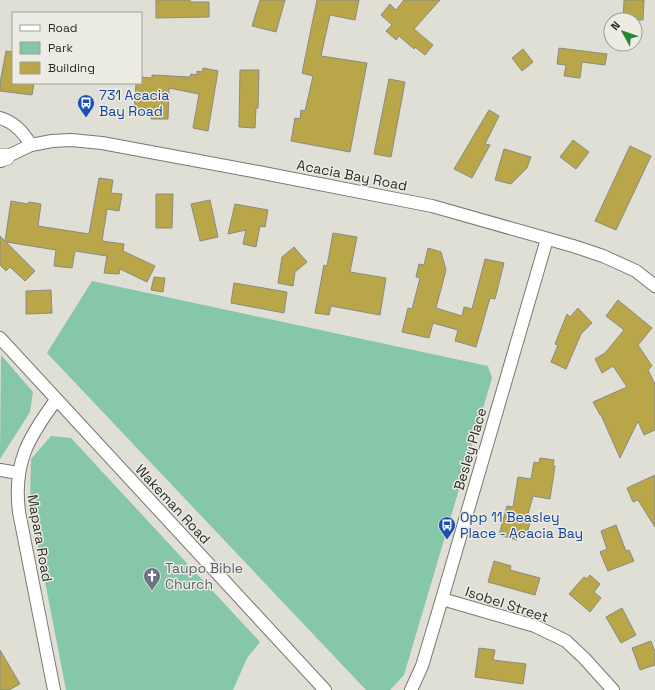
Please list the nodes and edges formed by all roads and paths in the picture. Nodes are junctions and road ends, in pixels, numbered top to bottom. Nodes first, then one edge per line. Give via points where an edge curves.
1 (0, 118) edge
2 (31, 145) junction
3 (2, 159) edge
4 (547, 239) junction
5 (655, 286) edge
6 (0, 338) edge
7 (56, 400) junction
8 (0, 470) edge
9 (18, 473) junction
10 (442, 599) junction
11 (54, 690) edge
12 (325, 690) edge
13 (411, 690) edge
14 (613, 690) edge

1 - 2 street via 20,129
2 - 3 street, Acacia Bay Road
2 - 4 street, Acacia Bay Road via 71,140 102,143 432,206
4 - 5 street, Acacia Bay Road via 603,256 636,271
4 - 10 street, Besley Place
6 - 7 street, Wakeman Road
7 - 9 street, Mapara Road via 30,438
7 - 12 street, Wakeman Road
8 - 9 street
9 - 11 street, Mapara Road via 19,512
10 - 13 street, Besley Place via 422,666
10 - 14 street, Isobel Street via 535,626 566,641

